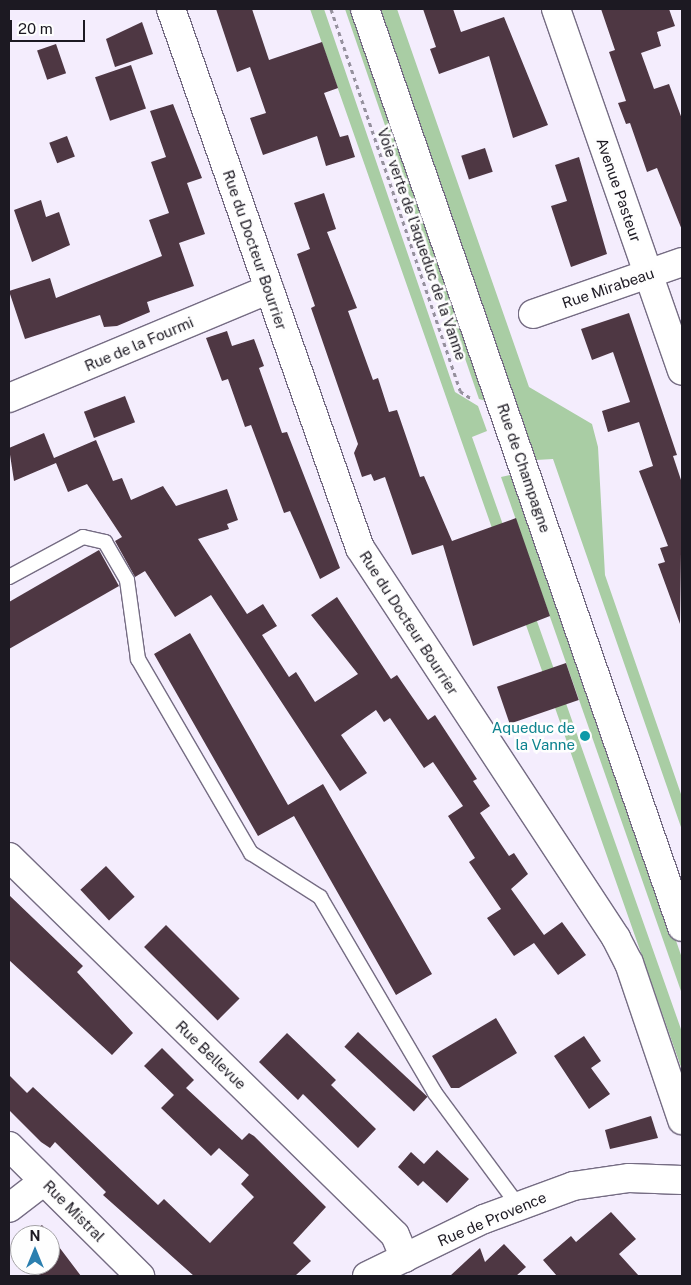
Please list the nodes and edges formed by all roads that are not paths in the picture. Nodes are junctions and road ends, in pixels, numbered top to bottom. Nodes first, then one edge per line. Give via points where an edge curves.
1 (171, 9) edge
2 (365, 9) edge
3 (556, 9) edge
4 (682, 262) edge
5 (649, 274) junction
6 (269, 289) junction
7 (533, 314) dead end
8 (682, 370) edge
9 (10, 395) edge
10 (9, 577) edge
11 (9, 857) edge
12 (682, 927) edge
13 (682, 1120) edge
14 (9, 1146) edge
15 (682, 1180) edge
16 (44, 1181) junction
17 (518, 1204) junction
18 (9, 1208) edge
19 (405, 1258) junction
20 (140, 1276) edge
21 (367, 1276) edge

1 - 6 street, Rue du Docteur Bourrier
2 - 12 street, Rue de Champagne
3 - 5 street, Avenue Pasteur
4 - 5 street, Rue Mirabeau
5 - 7 street, Rue Mirabeau
5 - 8 street, Avenue Pasteur
6 - 9 street, Rue de la Fourmi
6 - 13 street, Rue du Docteur Bourrier via 360,548 616,938 629,963
10 - 17 lane via 83,538 105,542 127,580 138,659 252,853 320,897 436,1093
11 - 19 street, Rue Bellevue via 395,1235
14 - 16 street, Rue Mistral
15 - 17 street, Rue de Provence via 602,1180
16 - 18 street
16 - 20 street, Rue Mistral
17 - 19 street, Rue de Provence
19 - 21 street, Rue de Provence

